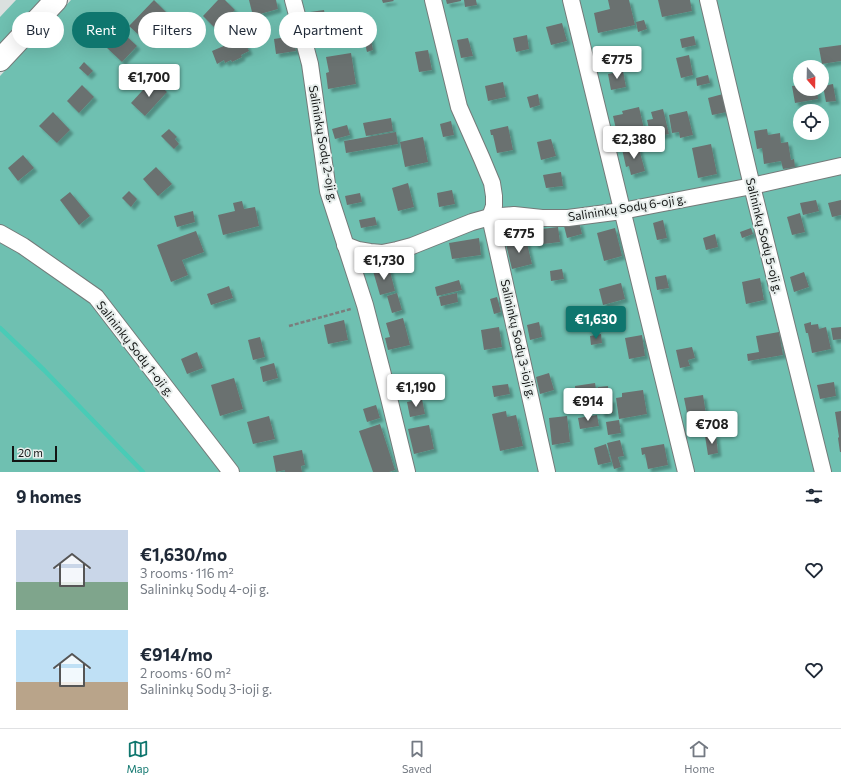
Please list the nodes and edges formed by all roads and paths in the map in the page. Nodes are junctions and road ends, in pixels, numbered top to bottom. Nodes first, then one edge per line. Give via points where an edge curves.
1 (56, 0) edge
2 (294, 0) edge
3 (433, 0) edge
4 (571, 0) edge
5 (708, 0) edge
6 (0, 60) edge
7 (841, 166) edge
8 (752, 186) junction
9 (622, 211) junction
10 (490, 217) junction
11 (0, 233) edge
12 (345, 245) junction
13 (365, 305) junction
14 (289, 326) dead end
15 (231, 472) edge
16 (407, 472) edge
17 (547, 472) edge
18 (686, 472) edge
19 (823, 472) edge

1 - 6 main road
2 - 12 street, Salininkų Sodų 2-oji g. via 310,64 328,191
3 - 10 street, Salininkų Sodų 3-ioji g. via 459,107 492,183 494,206
4 - 9 street
5 - 8 street, Salininkų Sodų 5-oji g.
7 - 8 street, Salininkų Sodų 6-oji g.
8 - 9 street, Salininkų Sodų 6-oji g.
8 - 19 street, Salininkų Sodų 5-oji g.
9 - 10 street, Salininkų Sodų 6-oji g. via 568,218 514,215
9 - 18 street
10 - 12 street, Salininkų Sodų 6-oji g. via 412,246 382,253 358,250
10 - 17 street, Salininkų Sodų 3-ioji g.
11 - 15 street, Salininkų Sodų 1-oji g. via 96,297
12 - 13 street, Salininkų Sodų 2-oji g.
13 - 14 path
13 - 16 street, Salininkų Sodų 2-oji g.

